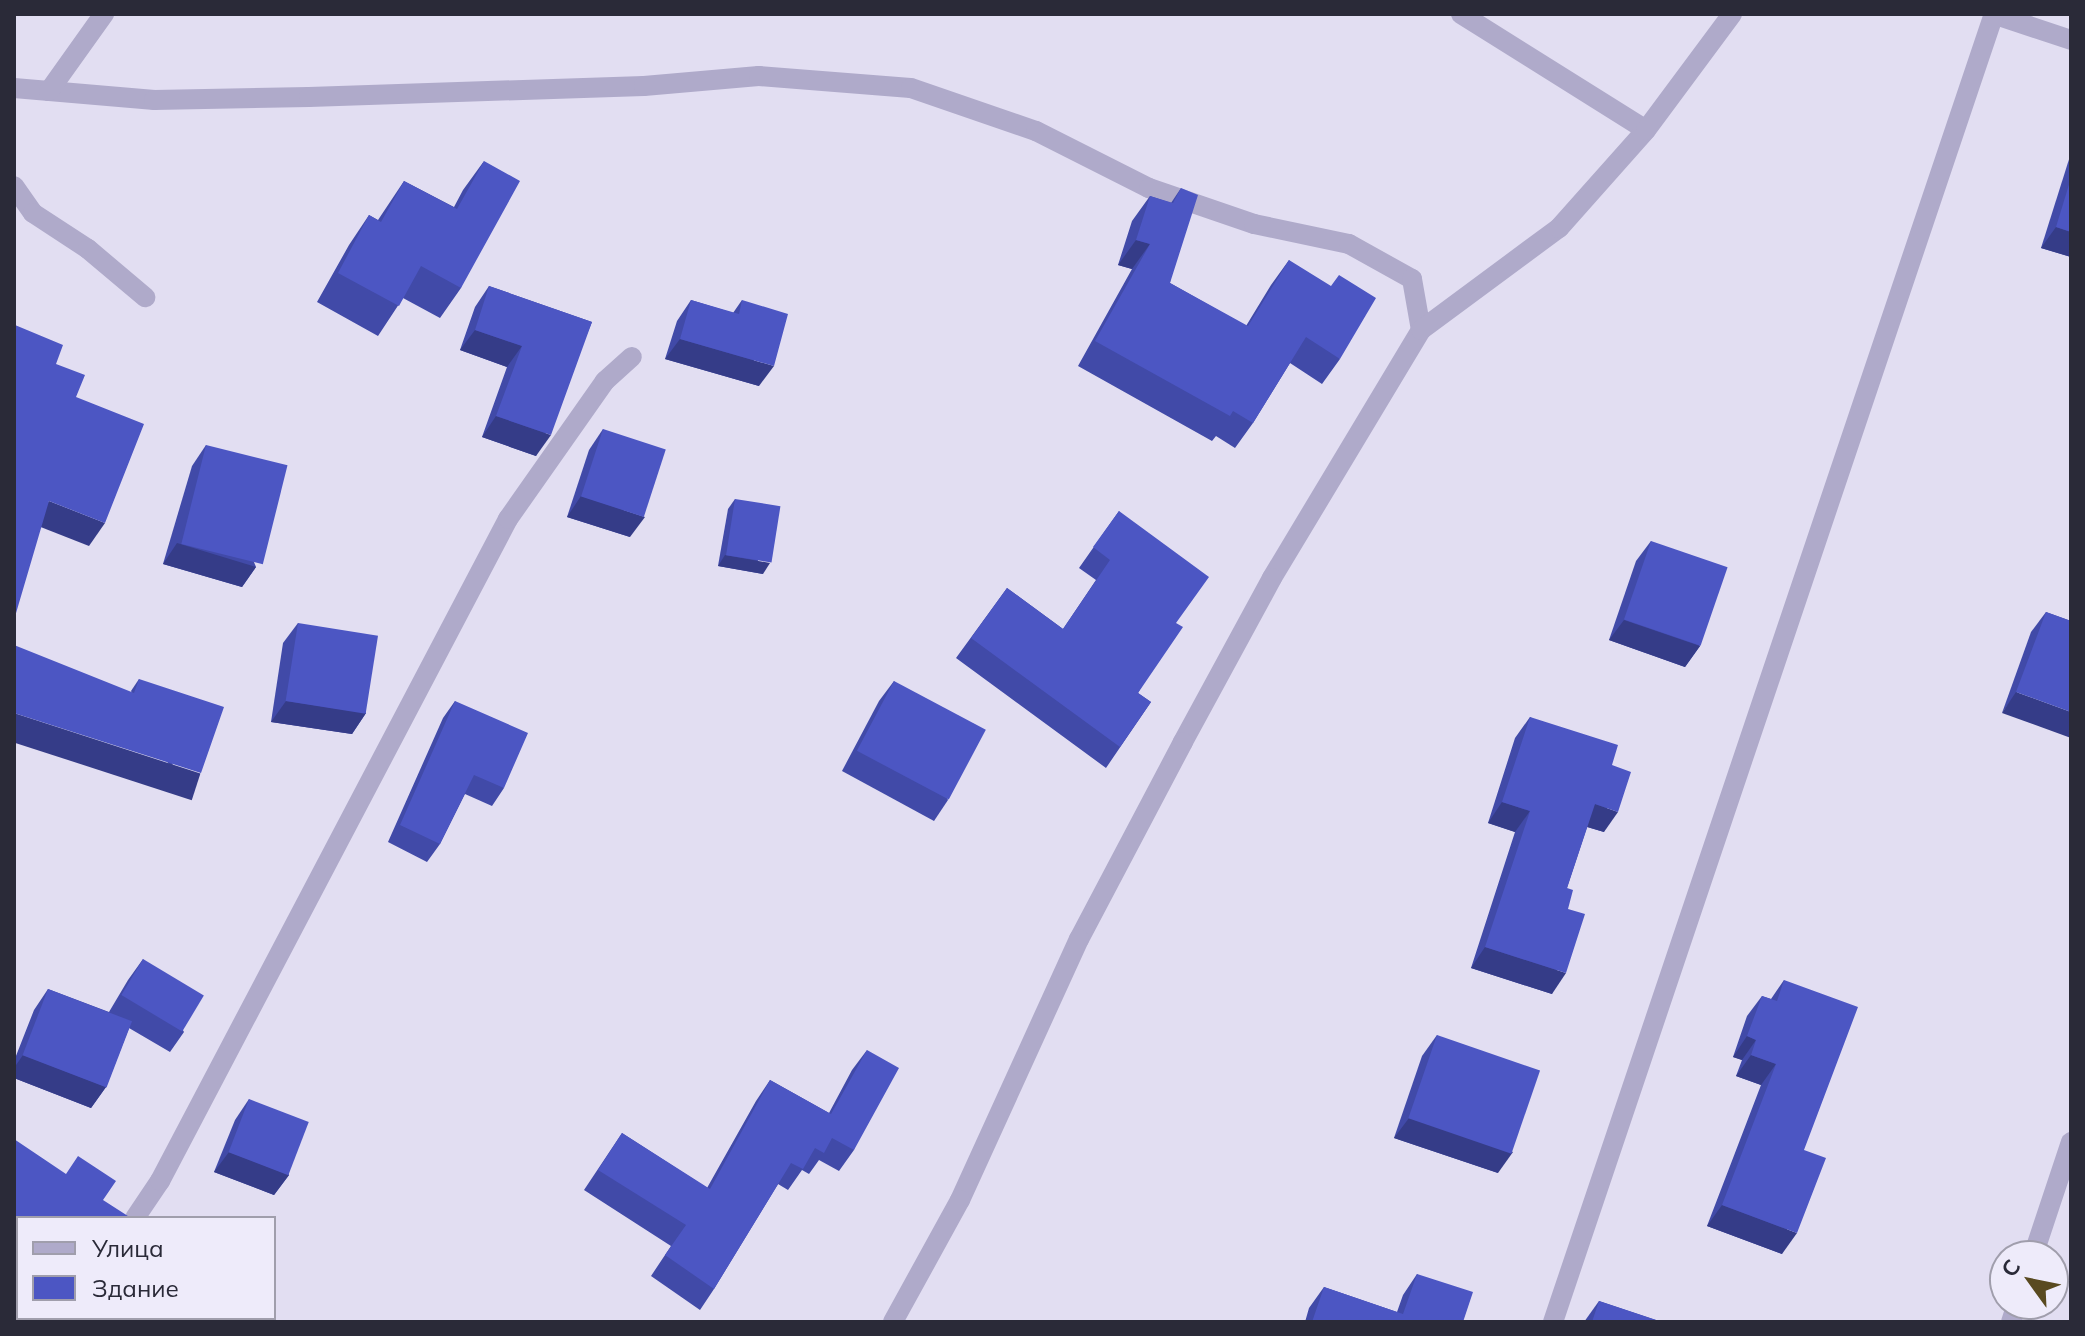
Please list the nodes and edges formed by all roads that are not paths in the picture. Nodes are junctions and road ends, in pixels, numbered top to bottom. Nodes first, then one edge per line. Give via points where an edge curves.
1 (104, 14) edge
2 (1461, 14) edge
3 (1732, 14) edge
4 (1994, 14) edge
5 (2071, 40) edge
6 (14, 88) edge
7 (49, 91) junction
8 (1646, 130) junction
9 (14, 186) edge
10 (145, 297) dead end
11 (1421, 330) junction
12 (632, 357) dead end
13 (2071, 1142) edge
14 (136, 1216) edge
15 (2038, 1240) edge
16 (893, 1322) edge
17 (1553, 1322) edge

1 - 7 street
2 - 8 street
3 - 8 street
4 - 5 street
4 - 17 street
6 - 7 street
7 - 11 street via 154,100 309,97 644,86 759,76 911,88 1036,131 1149,188 1254,224 1349,244 1412,279
8 - 11 street via 1559,228
9 - 10 street via 33,213 88,249
11 - 16 street via 1272,578 1176,756 1079,939 960,1200
12 - 14 street via 605,381 508,519 160,1181
13 - 15 street

